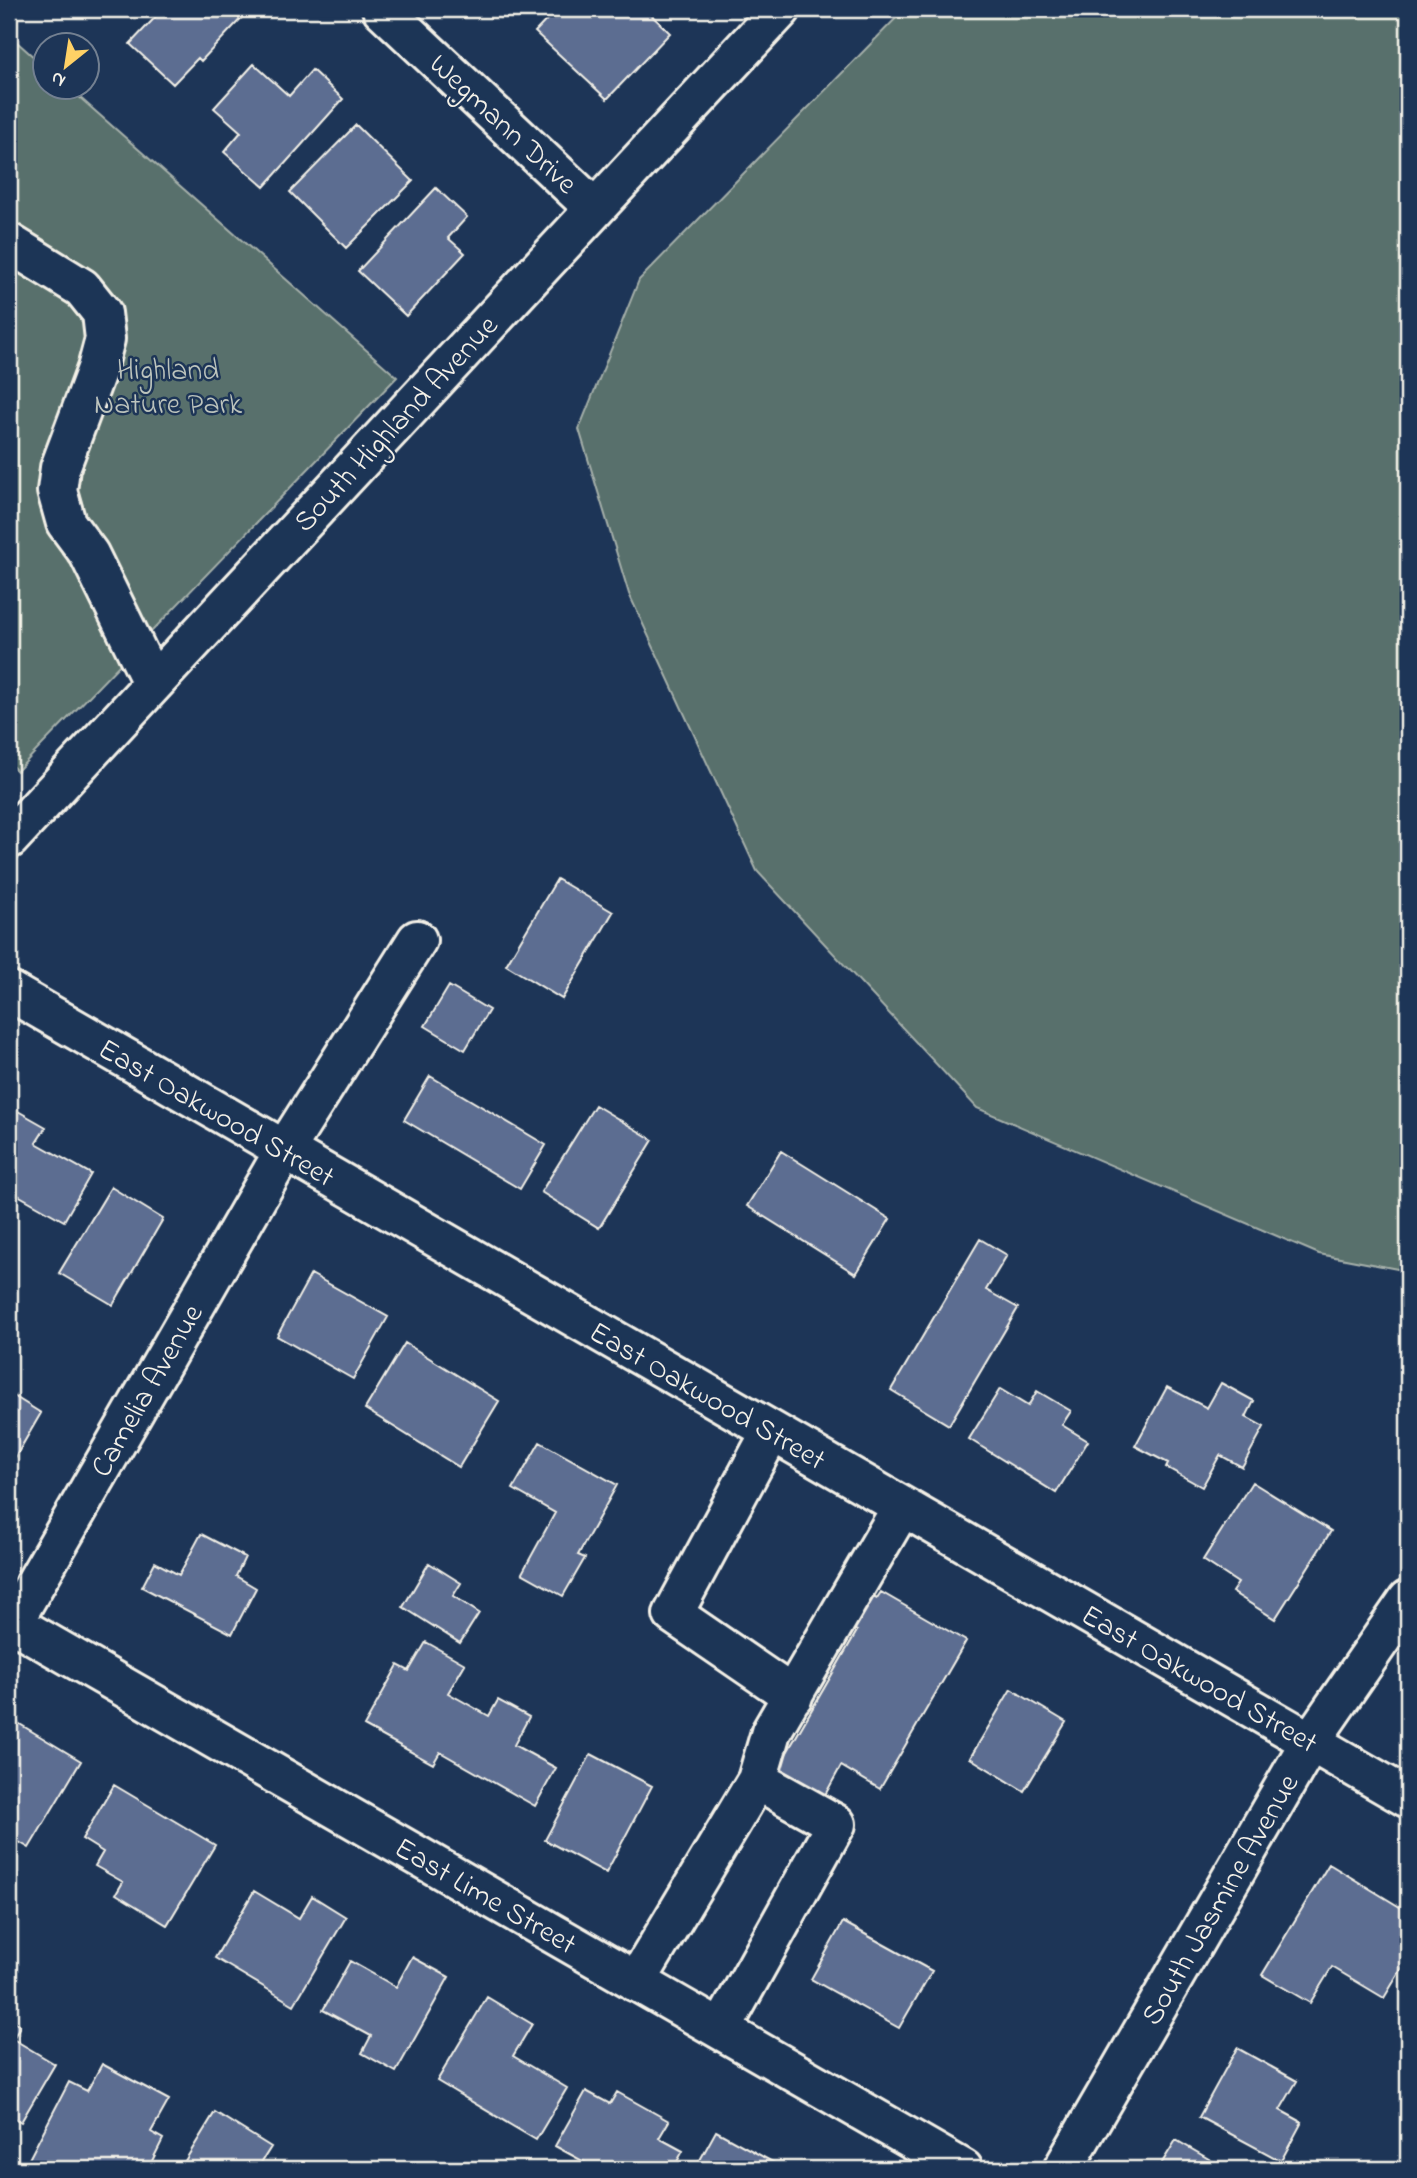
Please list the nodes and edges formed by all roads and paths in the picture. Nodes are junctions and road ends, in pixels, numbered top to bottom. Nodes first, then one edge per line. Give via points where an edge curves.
1 (382, 9) edge
2 (781, 9) edge
3 (595, 209) junction
4 (9, 243) edge
5 (152, 682) junction
6 (9, 839) edge
7 (417, 940) dead end
8 (9, 991) edge
9 (284, 1151) junction
10 (771, 1432) junction
11 (902, 1507) junction
12 (1408, 1600) edge
13 (10, 1624) edge
14 (793, 1696) junction
15 (1310, 1742) junction
16 (757, 1780) junction
17 (1408, 1798) edge
18 (636, 1982) junction
19 (721, 2030) junction
20 (963, 2169) edge
21 (1063, 2169) edge

1 - 3 street, Wegmann Drive
2 - 3 street, South Highland Avenue
3 - 5 street, South Highland Avenue
4 - 5 street via 82,288 102,313 105,339 60,468 57,491 66,523 89,554
5 - 6 street, South Highland Avenue
7 - 9 street, Camelia Avenue
8 - 9 street, East Oakwood Street
9 - 10 street, East Oakwood Street
9 - 13 street, Camelia Avenue
10 - 11 street, East Oakwood Street
10 - 14 street via 673,1614
11 - 14 street
11 - 15 street, East Oakwood Street
12 - 15 street, South Jasmine Avenue
13 - 18 street, East Lime Street
14 - 16 street via 771,1732
15 - 17 street, East Oakwood Street
15 - 21 street, South Jasmine Avenue
16 - 18 street
16 - 19 street via 836,1824
18 - 19 street, East Lime Street
19 - 20 street, East Lime Street

